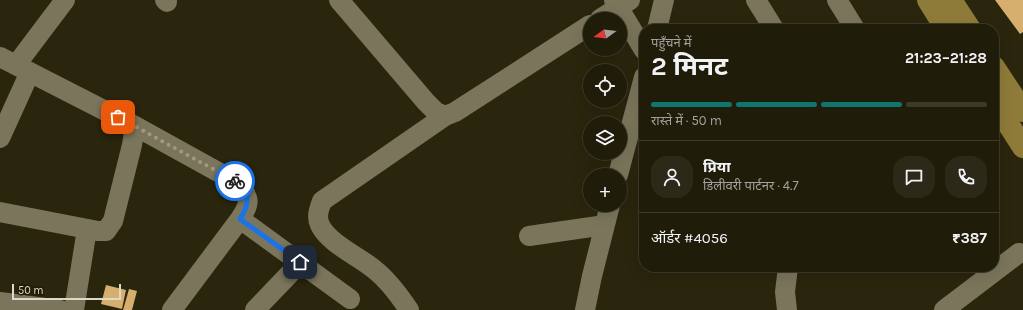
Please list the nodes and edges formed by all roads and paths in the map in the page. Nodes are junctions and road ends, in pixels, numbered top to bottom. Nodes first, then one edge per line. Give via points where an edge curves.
1 (65, 0) edge
2 (339, 0) edge
3 (664, 0) edge
4 (756, 0) edge
5 (837, 0) edge
6 (928, 0) edge
7 (950, 0) edge
8 (621, 2) edge
9 (609, 12) edge
10 (658, 24) edge
11 (771, 24) edge
12 (852, 24) edge
13 (943, 24) edge
14 (967, 24) edge
15 (583, 30) edge
16 (639, 40) edge
17 (15, 65) edge
18 (999, 75) edge
19 (639, 96) edge
20 (999, 110) edge
21 (1023, 111) edge
22 (445, 116) junction
23 (135, 126) junction
24 (0, 138) edge
25 (1023, 147) edge
26 (620, 168) edge
27 (0, 212) edge
28 (608, 212) edge
29 (240, 219) junction
30 (605, 225) junction
31 (87, 229) junction
32 (530, 236) dead end
33 (1019, 253) dead end
34 (999, 260) edge
35 (300, 262) junction
36 (787, 272) edge
37 (985, 272) edge
38 (350, 299) dead end
39 (0, 302) edge
40 (60, 310) edge
41 (74, 310) edge
42 (172, 310) edge
43 (255, 310) edge
44 (409, 310) edge
45 (585, 310) edge
46 (787, 310) edge
47 (944, 310) edge

1 - 17 street
2 - 22 street via 426,102 436,112
3 - 10 street
4 - 11 street
5 - 12 street
6 - 13 main road
7 - 14 main road
8 - 9 street
8 - 16 street
15 - 22 street
17 - 23 street
17 - 24 street
18 - 21 main road
19 - 26 street
20 - 25 main road
22 - 44 street via 322,201 318,214 320,225 328,236 393,286
23 - 29 street via 238,183 248,200 247,208
23 - 31 street via 113,221 106,231
27 - 31 street
28 - 30 street
29 - 35 street
29 - 42 street
30 - 32 street
30 - 45 street
31 - 41 street
33 - 34 street
35 - 38 street
35 - 43 street
36 - 46 street via 785,292
37 - 47 street
39 - 40 street

